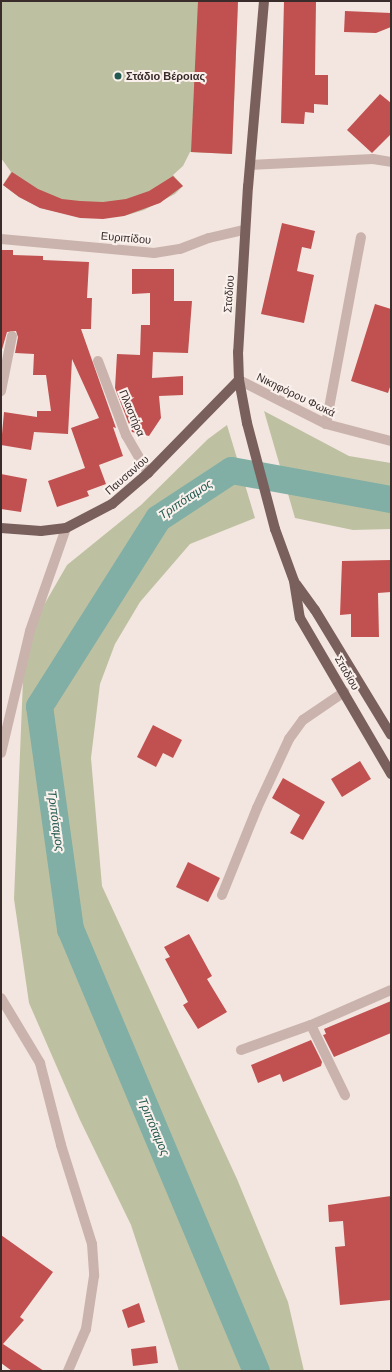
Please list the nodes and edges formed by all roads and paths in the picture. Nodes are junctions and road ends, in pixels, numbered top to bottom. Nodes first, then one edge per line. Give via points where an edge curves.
1 (264, 1) edge
2 (391, 162) edge
3 (251, 165) junction
4 (245, 230) junction
5 (362, 237) dead end
6 (1, 239) edge
7 (12, 336) dead end
8 (98, 360) dead end
9 (239, 380) junction
10 (1, 391) edge
11 (326, 424) junction
12 (391, 441) edge
13 (148, 473) junction
14 (1, 528) edge
15 (66, 528) junction
16 (294, 581) junction
17 (344, 692) junction
18 (391, 735) edge
19 (1, 753) edge
20 (391, 774) edge
21 (222, 895) dead end
22 (391, 990) edge
23 (1, 998) edge
24 (311, 1025) junction
25 (241, 1050) dead end
26 (345, 1095) dead end
27 (68, 1371) edge

1 - 3 main road, Σταδίου
2 - 3 street via 374,159
3 - 4 main road, Σταδίου
4 - 6 street, Ευριπίδου via 209,238 180,249 154,253
4 - 9 main road, Σταδίου via 238,352
5 - 11 street
7 - 10 street
8 - 13 street, Πλαστήρα via 126,435
9 - 11 street, Νικηφόρου Φωκά
9 - 13 main road, Παυσανίου
9 - 16 main road, Σταδίου via 247,423 276,529
11 - 12 street, Νικηφόρου Φωκά
13 - 15 main road, Παυσανίου via 112,504
14 - 15 main road, Παυσανίου via 41,531
15 - 19 street via 30,631
16 - 17 main road, Σταδίου via 300,618
16 - 18 main road, Σταδίου via 315,610
17 - 20 main road, Σταδίου
17 - 21 street via 303,720 289,739 257,808
22 - 24 street
23 - 27 street via 40,1064 61,1145 92,1244 94,1276 86,1329
24 - 25 street
24 - 26 street

